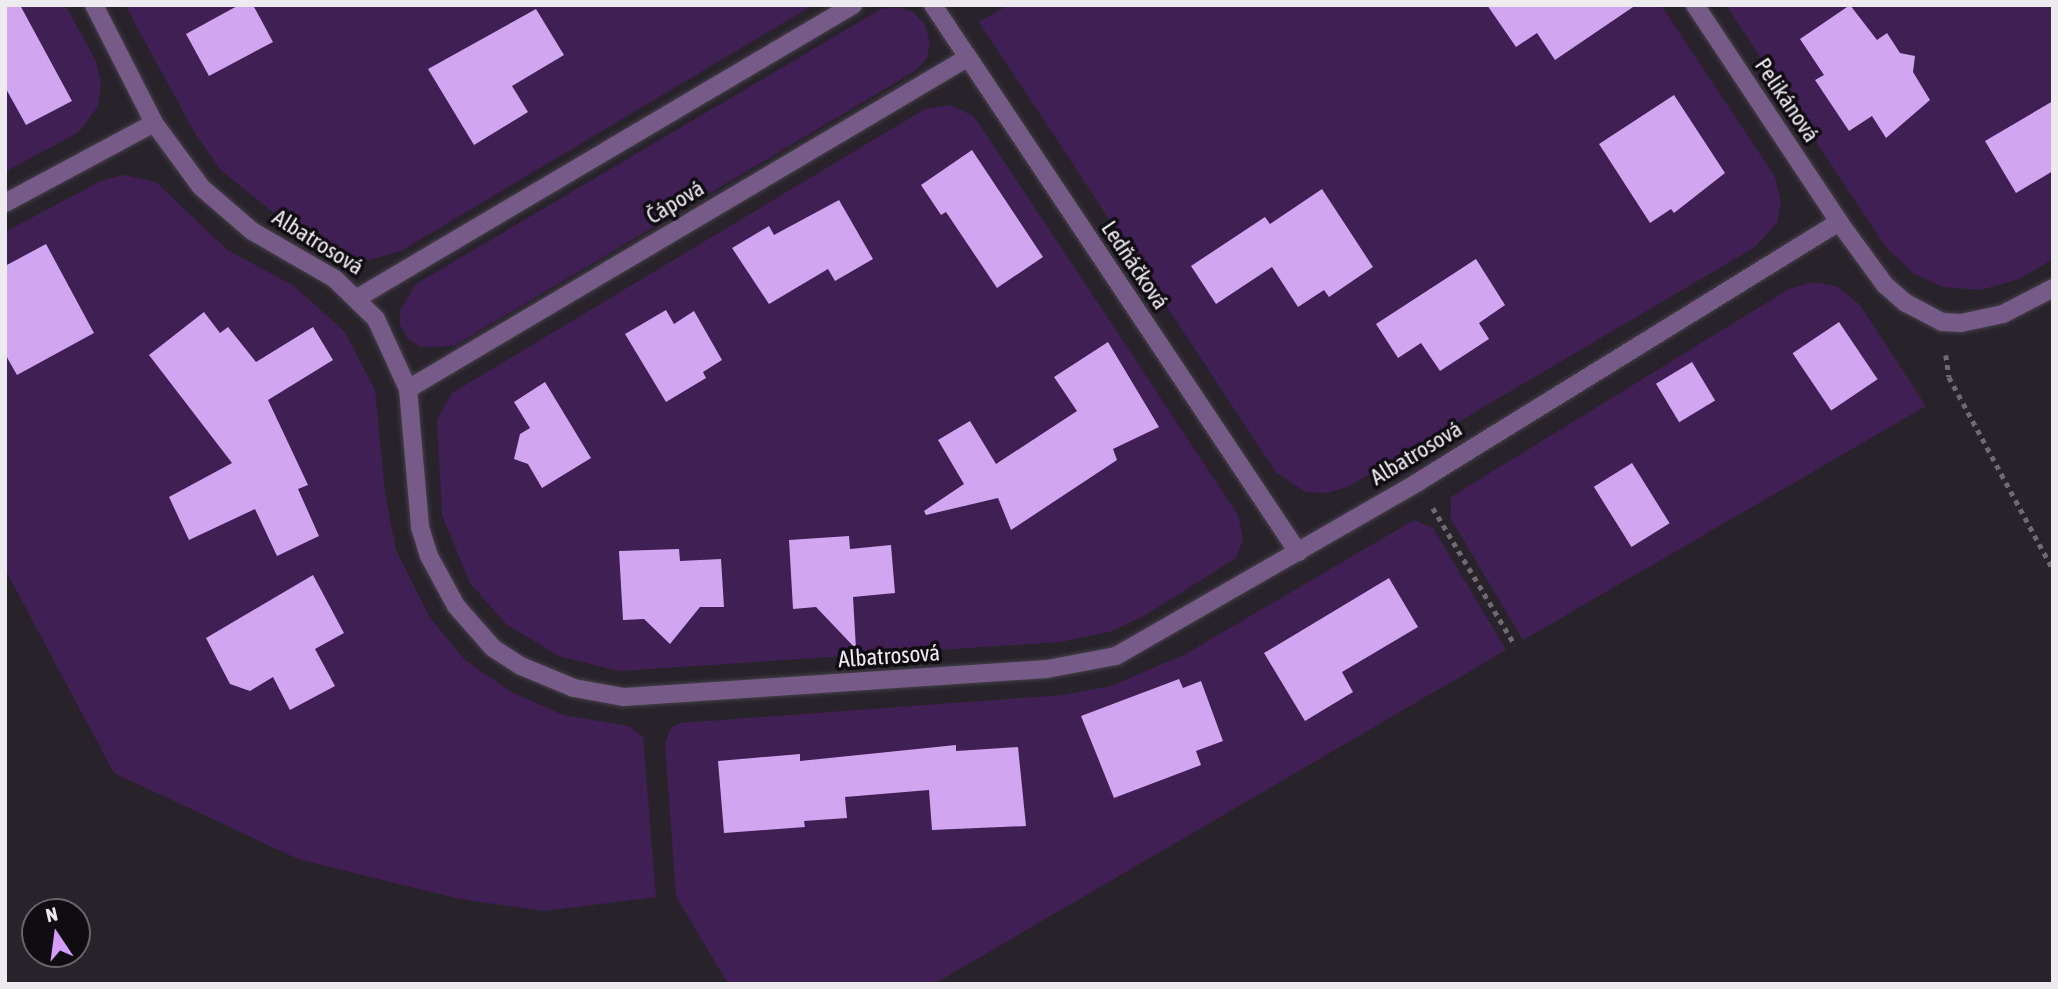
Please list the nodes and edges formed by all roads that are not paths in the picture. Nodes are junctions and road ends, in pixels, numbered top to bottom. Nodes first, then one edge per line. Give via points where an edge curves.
1 (93, 5) edge
2 (853, 5) edge
3 (933, 5) edge
4 (1695, 5) edge
5 (967, 58) junction
6 (153, 123) junction
7 (5, 203) edge
8 (1839, 222) junction
9 (2053, 288) edge
10 (359, 297) junction
11 (408, 389) junction
12 (1298, 552) junction

1 - 6 street, Albatrosová
2 - 10 street
3 - 5 street, Ledňáčková
4 - 8 street, Pelikánová
5 - 11 street, Čápová
5 - 12 street, Ledňáčková
6 - 7 street
6 - 10 street, Albatrosová via 174,156 226,212
8 - 9 street, Pelikánová via 1885,285 1906,303 1942,322 2004,314
8 - 12 street, Albatrosová
10 - 11 street, Albatrosová via 394,351
11 - 12 street, Albatrosová via 420,527 429,556 456,606 493,648 521,666 599,694 651,697 1084,664 1143,644

